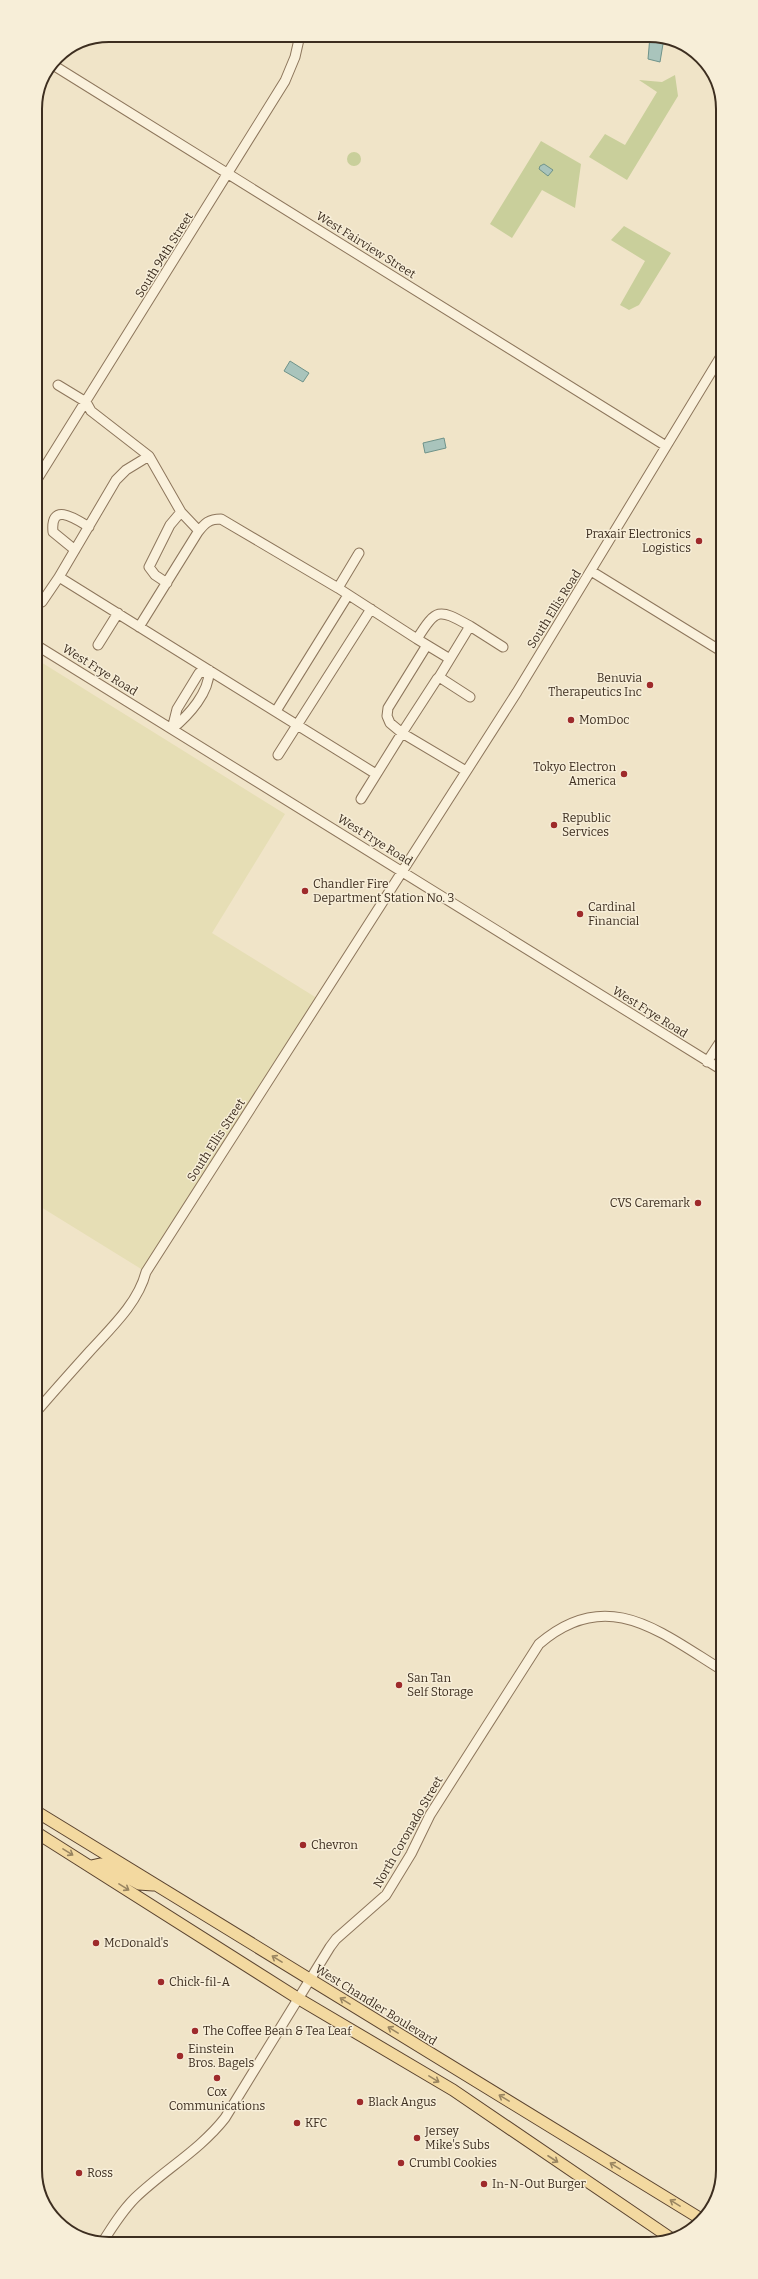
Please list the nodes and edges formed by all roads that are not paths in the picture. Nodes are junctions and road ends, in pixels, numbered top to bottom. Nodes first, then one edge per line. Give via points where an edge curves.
1 (298, 42) edge
2 (57, 68) edge
3 (228, 174) junction
4 (716, 364) edge
5 (58, 386) dead end
6 (86, 402) junction
7 (666, 446) junction
8 (149, 456) junction
9 (42, 472) edge
10 (181, 512) junction
11 (89, 527) junction
12 (199, 531) junction
13 (75, 550) junction
14 (359, 553) dead end
15 (591, 571) junction
16 (59, 577) junction
17 (167, 583) junction
18 (338, 588) junction
19 (348, 595) junction
20 (42, 602) dead end
21 (371, 609) junction
22 (118, 613) junction
23 (470, 626) junction
24 (140, 627) junction
25 (417, 639) junction
26 (98, 644) dead end
27 (427, 645) junction
28 (503, 647) dead end
29 (716, 648) edge
30 (42, 649) edge
31 (450, 659) junction
32 (209, 670) junction
33 (439, 677) junction
34 (470, 697) dead end
35 (276, 711) junction
36 (298, 725) junction
37 (172, 729) junction
38 (402, 733) junction
39 (278, 755) dead end
40 (466, 771) junction
41 (376, 774) junction
42 (361, 799) dead end
43 (402, 871) junction
44 (716, 1048) edge
45 (707, 1062) junction
46 (716, 1067) edge
47 (42, 1404) edge
48 (716, 1666) edge
49 (42, 1815) edge
50 (42, 1836) edge
51 (91, 1866) junction
52 (157, 1886) junction
53 (310, 1979) junction
54 (299, 1998) junction
55 (697, 2216) edge
56 (667, 2235) edge
57 (106, 2237) edge

1 - 3 street, South 94th Street via 285,81
2 - 3 street, West Fairview Street
3 - 6 street, South 94th Street
3 - 7 street, West Fairview Street
4 - 7 street, South Ellis Road
5 - 6 street
6 - 8 street via 91,411
6 - 9 street, South 94th Street
7 - 15 street, South Ellis Road
8 - 10 street
8 - 11 street via 126,470 116,480
10 - 12 street
10 - 17 street via 170,525 150,563 152,571
11 - 13 street
11 - 13 street via 67,514 55,518 53,532
12 - 17 street
12 - 18 street via 212,519 221,519
13 - 16 street
14 - 18 street
15 - 29 street
15 - 40 street, South Ellis Road
16 - 20 street
16 - 22 street
17 - 24 street
18 - 19 street
19 - 21 street
19 - 35 street
21 - 25 street
21 - 36 street
22 - 24 street
22 - 26 street
23 - 25 street via 446,613 437,614 426,624
23 - 28 street
23 - 31 street
24 - 32 street
25 - 27 street
27 - 31 street
27 - 38 street via 388,708 390,724
30 - 37 street, West Frye Road
31 - 33 street
32 - 35 street
32 - 37 street via 210,680 188,716
32 - 37 street via 199,673 177,708
33 - 34 street
33 - 38 street
35 - 36 street
36 - 39 street
36 - 41 street
37 - 43 street, West Frye Road
38 - 40 street
38 - 41 street
40 - 43 street, South Ellis Road
41 - 42 street
43 - 45 street, West Frye Road
43 - 47 street, South Ellis Street via 146,1272 143,1284 126,1311
44 - 45 street
45 - 46 street, West Frye Road
48 - 53 street, North Coronado Street via 642,1622 606,1615 568,1624 551,1634 535,1648 430,1816 393,1885 379,1903 336,1939
49 - 52 main road, West Chandler Boulevard
50 -> 51 main road
51 - 52 main road via 105,1865 139,1884
51 -> 54 main road
53 -> 52 main road, West Chandler Boulevard
53 - 54 street, North Coronado Street
55 -> 53 main road, West Chandler Boulevard
54 -> 56 main road via 458,2093
54 - 57 street, North Coronado Street via 222,2123 204,2142 136,2198

